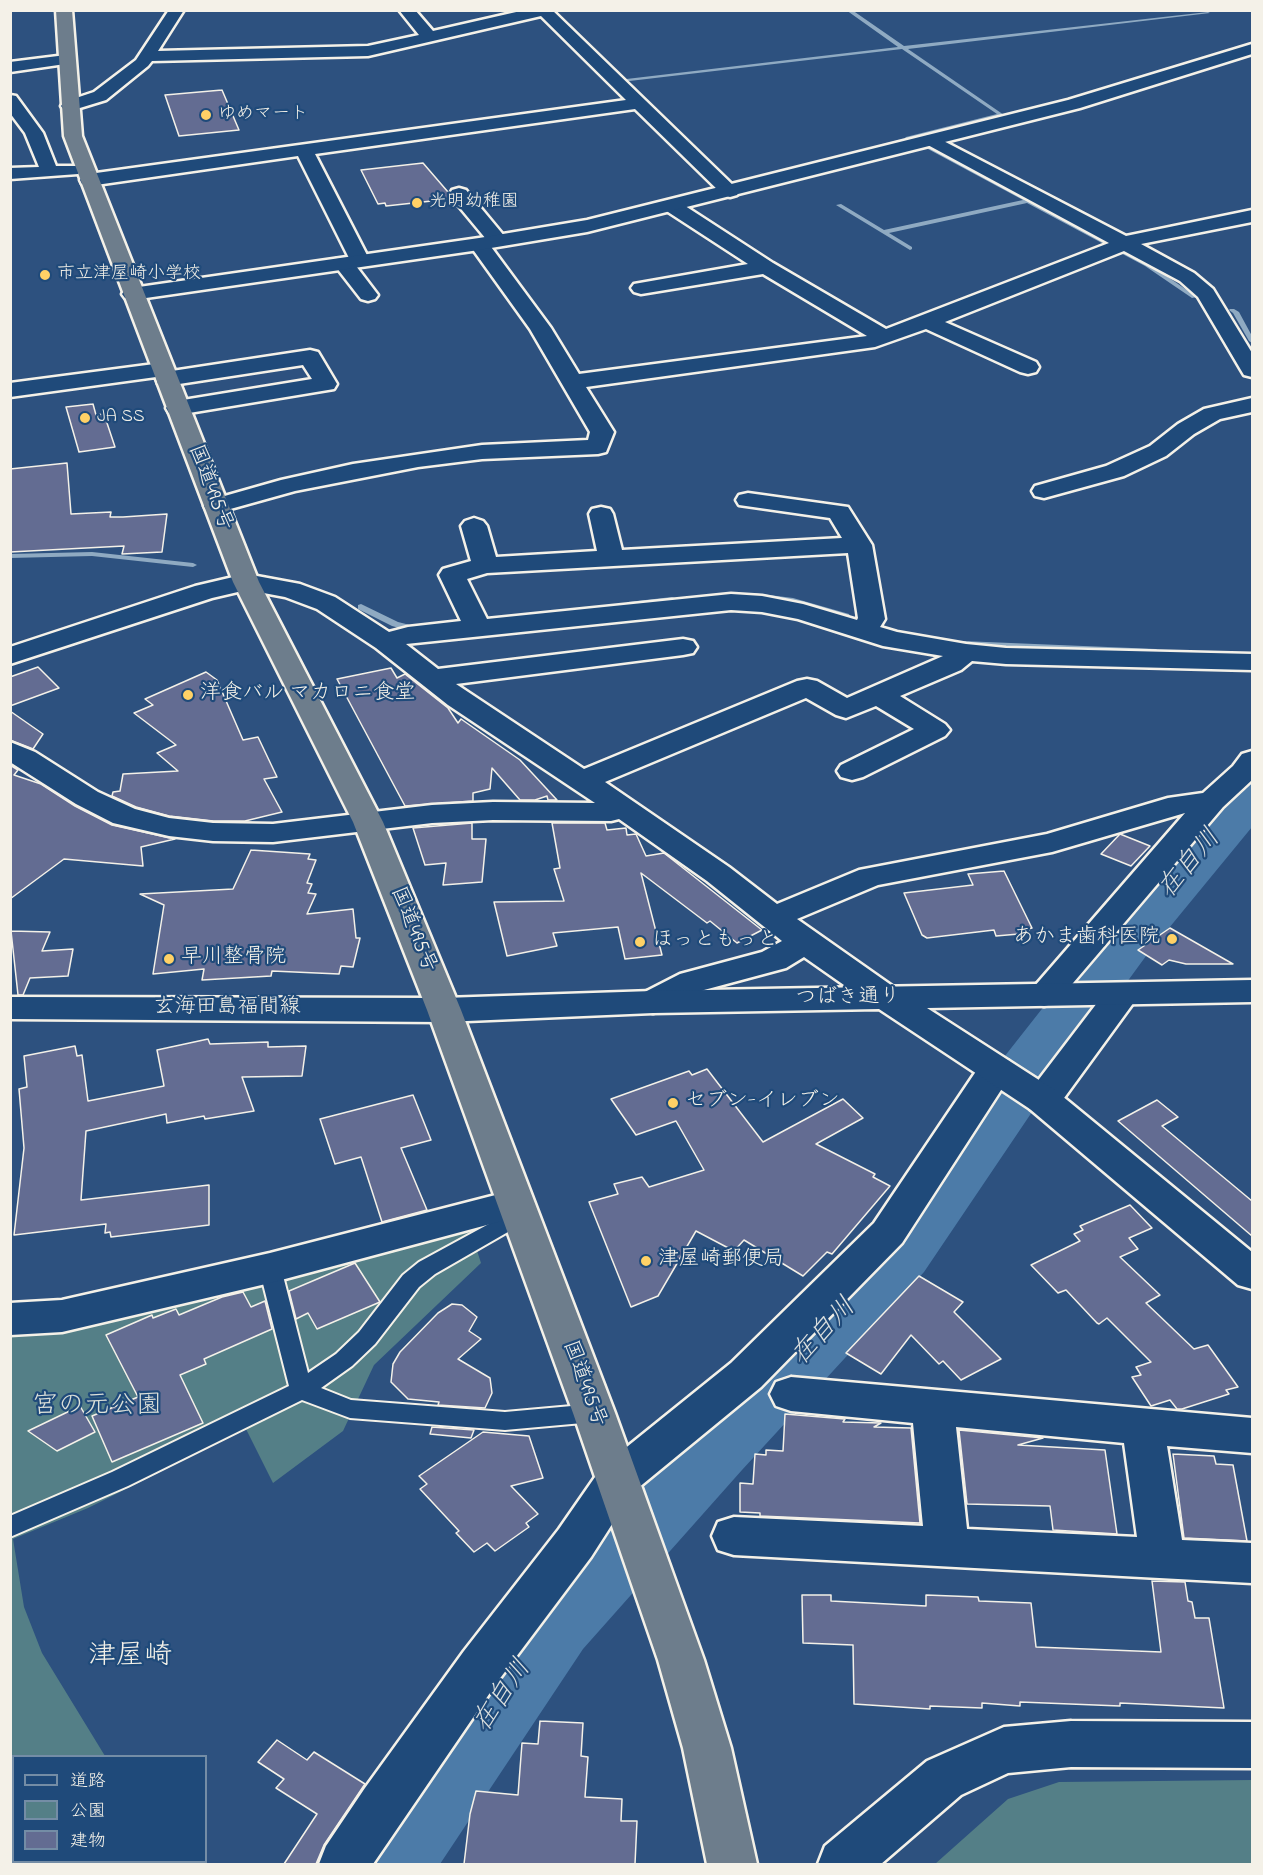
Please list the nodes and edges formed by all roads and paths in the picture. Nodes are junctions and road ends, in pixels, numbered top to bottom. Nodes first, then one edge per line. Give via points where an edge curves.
1 (64, 10) edge
2 (177, 10) edge
3 (406, 10) edge
4 (543, 11) edge
5 (454, 16) dead end
6 (467, 28) junction
7 (433, 36) junction
8 (1252, 49) edge
9 (450, 51) dead end
10 (148, 56) junction
11 (66, 60) junction
12 (10, 67) edge
13 (10, 100) edge
14 (638, 103) junction
15 (70, 106) junction
16 (10, 132) edge
17 (34, 132) junction
18 (932, 140) junction
19 (304, 151) junction
20 (50, 172) junction
21 (10, 174) edge
22 (88, 175) junction
23 (730, 191) junction
24 (459, 194) dead end
25 (672, 206) junction
26 (1252, 216) edge
27 (488, 242) junction
28 (1128, 243) junction
29 (351, 262) junction
30 (766, 267) junction
31 (640, 288) dead end
32 (132, 294) junction
33 (368, 295) dead end
34 (925, 321) junction
35 (884, 337) junction
36 (1028, 366) dead end
37 (1252, 370) edge
38 (164, 374) junction
39 (572, 382) junction
40 (10, 390) edge
41 (1252, 405) edge
42 (177, 408) junction
43 (1044, 491) dead end
44 (748, 500) dead end
45 (216, 506) junction
46 (601, 514) dead end
47 (474, 526) dead end
48 (859, 545) junction
49 (611, 558) junction
50 (485, 565) junction
51 (246, 582) junction
52 (478, 628) junction
53 (862, 631) junction
54 (386, 642) junction
55 (682, 647) dead end
56 (966, 652) junction
57 (10, 656) edge
58 (1252, 662) edge
59 (433, 678) junction
60 (878, 695) junction
61 (10, 751) edge
62 (1252, 760) edge
63 (852, 771) dead end
64 (582, 780) junction
65 (1212, 801) junction
66 (622, 808) junction
67 (368, 822) junction
68 (774, 917) junction
69 (805, 942) junction
70 (1252, 991) edge
71 (1054, 994) junction
72 (1115, 994) junction
73 (886, 998) junction
74 (652, 1002) junction
75 (16, 1010) edge
76 (444, 1010) junction
77 (1019, 1084) junction
78 (517, 1209) junction
79 (270, 1268) junction
80 (1252, 1274) edge
81 (10, 1319) edge
82 (301, 1390) junction
83 (792, 1394) dead end
84 (933, 1408) junction
85 (594, 1413) junction
86 (1143, 1427) junction
87 (1252, 1435) edge
88 (621, 1492) junction
89 (10, 1527) edge
90 (734, 1536) dead end
91 (946, 1546) junction
92 (1162, 1558) junction
93 (1252, 1563) edge
94 (1252, 1745) edge
95 (344, 1864) edge
96 (732, 1864) edge
97 (843, 1864) edge

1 - 11 highway, 国道495号
2 - 10 street
3 - 7 street
4 - 6 street
4 - 14 street
5 - 6 street
6 - 7 street
7 - 9 street
7 - 10 street via 346,53
8 - 18 street via 1074,104
10 - 15 street via 100,96
11 - 12 street
11 - 15 highway, 国道495号
13 - 17 street
14 - 19 street
14 - 23 street
15 - 22 highway, 国道495号 via 73,136
16 - 17 street
17 - 20 street
18 - 23 street
18 - 28 street
19 - 22 street
19 - 29 street
20 - 21 street
20 - 22 street
22 - 32 highway, 国道495号
23 - 25 street
24 - 27 street
25 - 27 street via 587,226
25 - 30 street
26 - 28 street
27 - 29 street
27 - 39 street
28 - 34 street
28 - 37 street via 1187,277 1206,293
29 - 32 street
29 - 33 street
30 - 31 street
30 - 35 street
32 - 38 highway, 国道495号
34 - 35 street
34 - 36 street
35 - 39 street
38 - 40 street
38 - 42 highway, 国道495号
38 - 42 street via 310,357 326,384
39 - 45 street via 602,432 598,447 482,452 418,460 353,471
41 - 43 street via 1212,414 1158,451 1115,471
42 - 45 highway, 国道495号
44 - 48 street via 839,512
45 - 51 highway, 国道495号
46 - 49 street
47 - 50 street
48 - 49 street
48 - 53 street via 872,619
49 - 50 street
50 - 52 street via 452,575
51 - 54 street via 291,590 326,603
51 - 57 street via 204,592
51 - 67 highway, 国道495号
52 - 53 street via 731,602 793,610
52 - 54 street via 408,635
53 - 56 street
54 - 59 street
55 - 59 street
56 - 58 street
56 - 60 street via 951,664
59 - 64 street via 458,699
60 - 63 street via 935,730
60 - 64 street via 846,709 807,687
61 - 67 street via 124,816 169,827 273,832
62 - 65 street
64 - 66 street
65 - 68 street via 1179,804 1052,843 870,877
65 - 71 street
66 - 67 street via 611,812 432,814
66 - 68 street
67 - 76 highway, 国道495号
68 - 69 street
69 - 73 street
69 - 74 street via 774,960 692,982
70 - 72 street, つばき通り
71 - 72 street, つばき通り
71 - 73 street, つばき通り
72 - 77 street
73 - 74 street, つばき通り
73 - 77 street
74 - 76 street, つばき通り
75 - 76 street, 玄海田島福間線
76 - 78 highway, 国道495号
77 - 80 street via 1095,1141
77 - 88 street via 888,1233 746,1375
78 - 79 street
78 - 82 lane via 411,1281 367,1338 344,1360
78 - 85 highway, 国道495号
79 - 81 street via 62,1316
79 - 82 lane
82 - 85 lane via 350,1409 386,1412 505,1421
82 - 89 lane via 120,1479
83 - 84 street
84 - 86 street
84 - 91 street
85 - 88 highway, 国道495号
86 - 87 street
86 - 92 street
88 - 95 street via 575,1543 481,1666
88 - 96 highway, 国道495号 via 681,1660 707,1748
90 - 91 street
91 - 92 street
92 - 93 street
94 - 97 street via 1071,1744 1004,1750 944,1778

